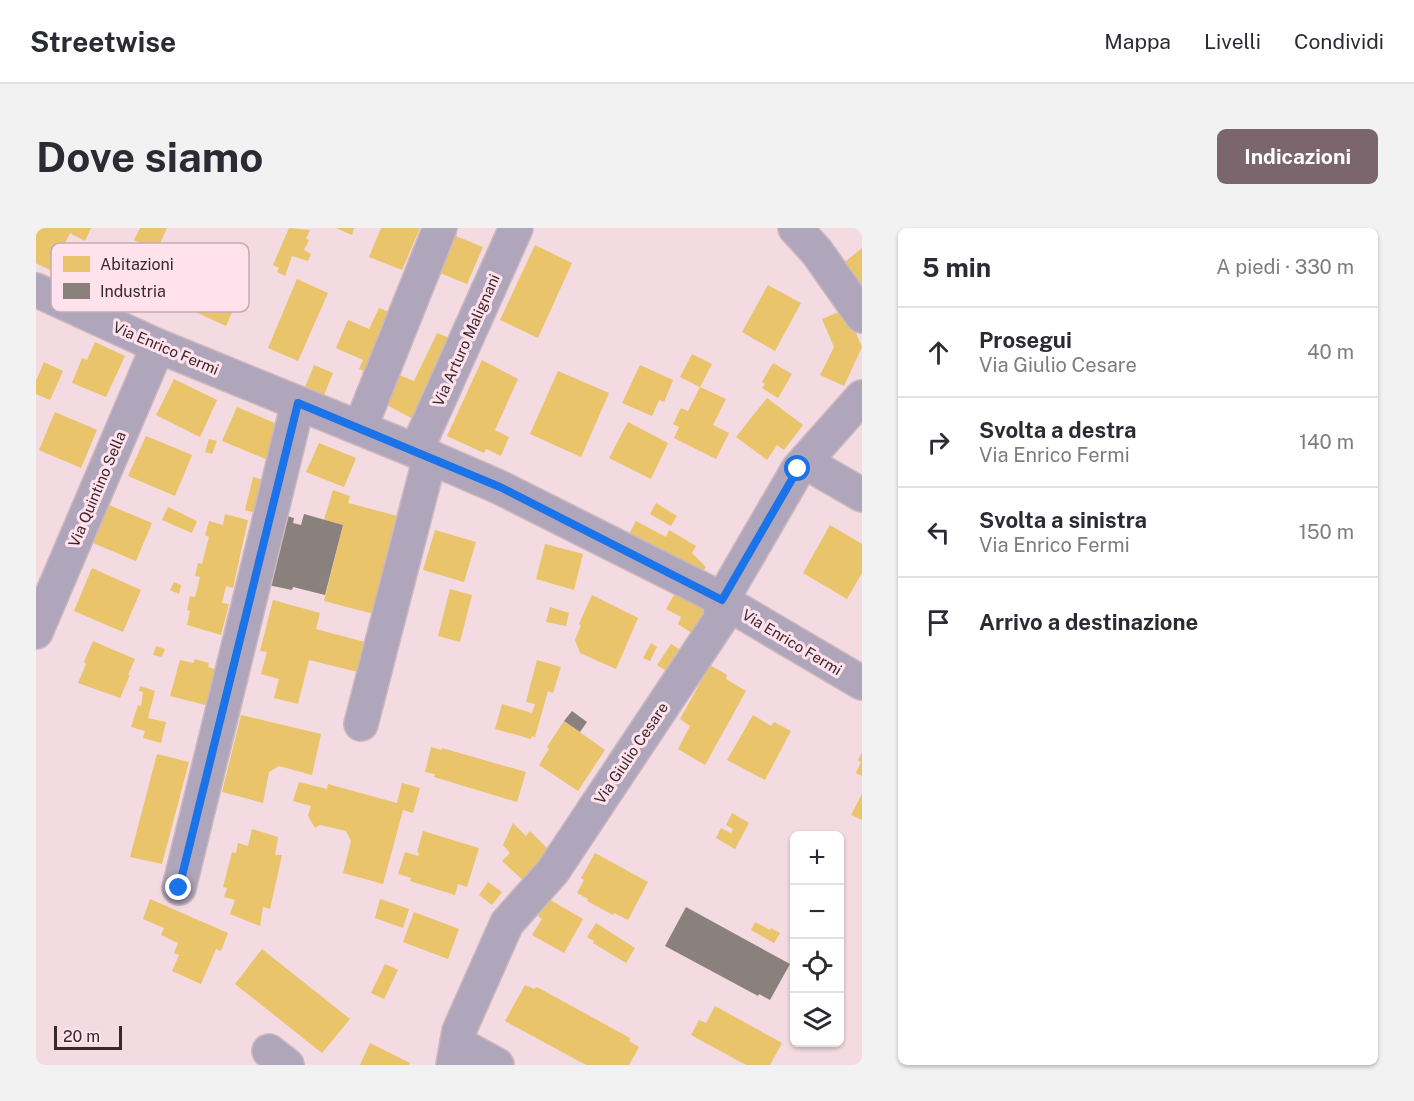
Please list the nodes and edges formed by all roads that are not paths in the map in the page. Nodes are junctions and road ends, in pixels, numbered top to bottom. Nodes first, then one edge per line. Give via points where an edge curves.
1 (440, 228) edge
2 (516, 228) edge
3 (795, 228) edge
4 (36, 290) edge
5 (51, 297) edge
6 (84, 312) edge
7 (862, 316) edge
8 (158, 346) junction
9 (862, 398) edge
10 (298, 403) junction
11 (360, 428) junction
12 (423, 454) junction
13 (805, 462) junction
14 (862, 495) edge
15 (722, 600) junction
16 (36, 632) edge
17 (862, 683) edge
18 (361, 724) dead end
19 (179, 888) dead end
20 (455, 1054) edge
21 (497, 1065) edge

1 - 11 street
2 - 12 street, Via Arturo Malignani
3 - 7 street
4 - 5 street, Via Enrico Fermi
6 - 8 street, Via Enrico Fermi
8 - 10 street, Via Enrico Fermi
8 - 16 street, Via Quintino Sella
9 - 13 street, Via Giulio Cesare
10 - 11 street, Via Enrico Fermi
10 - 19 street
11 - 12 street, Via Enrico Fermi
12 - 15 street, Via Enrico Fermi via 500,487
12 - 18 street, Via Arturo Malignani
13 - 14 street
13 - 15 street, Via Giulio Cesare
15 - 17 street, Via Enrico Fermi
15 - 20 street, Via Giulio Cesare via 720,620 560,861 507,923 459,1031
20 - 21 street, Via Giulio Cesare

